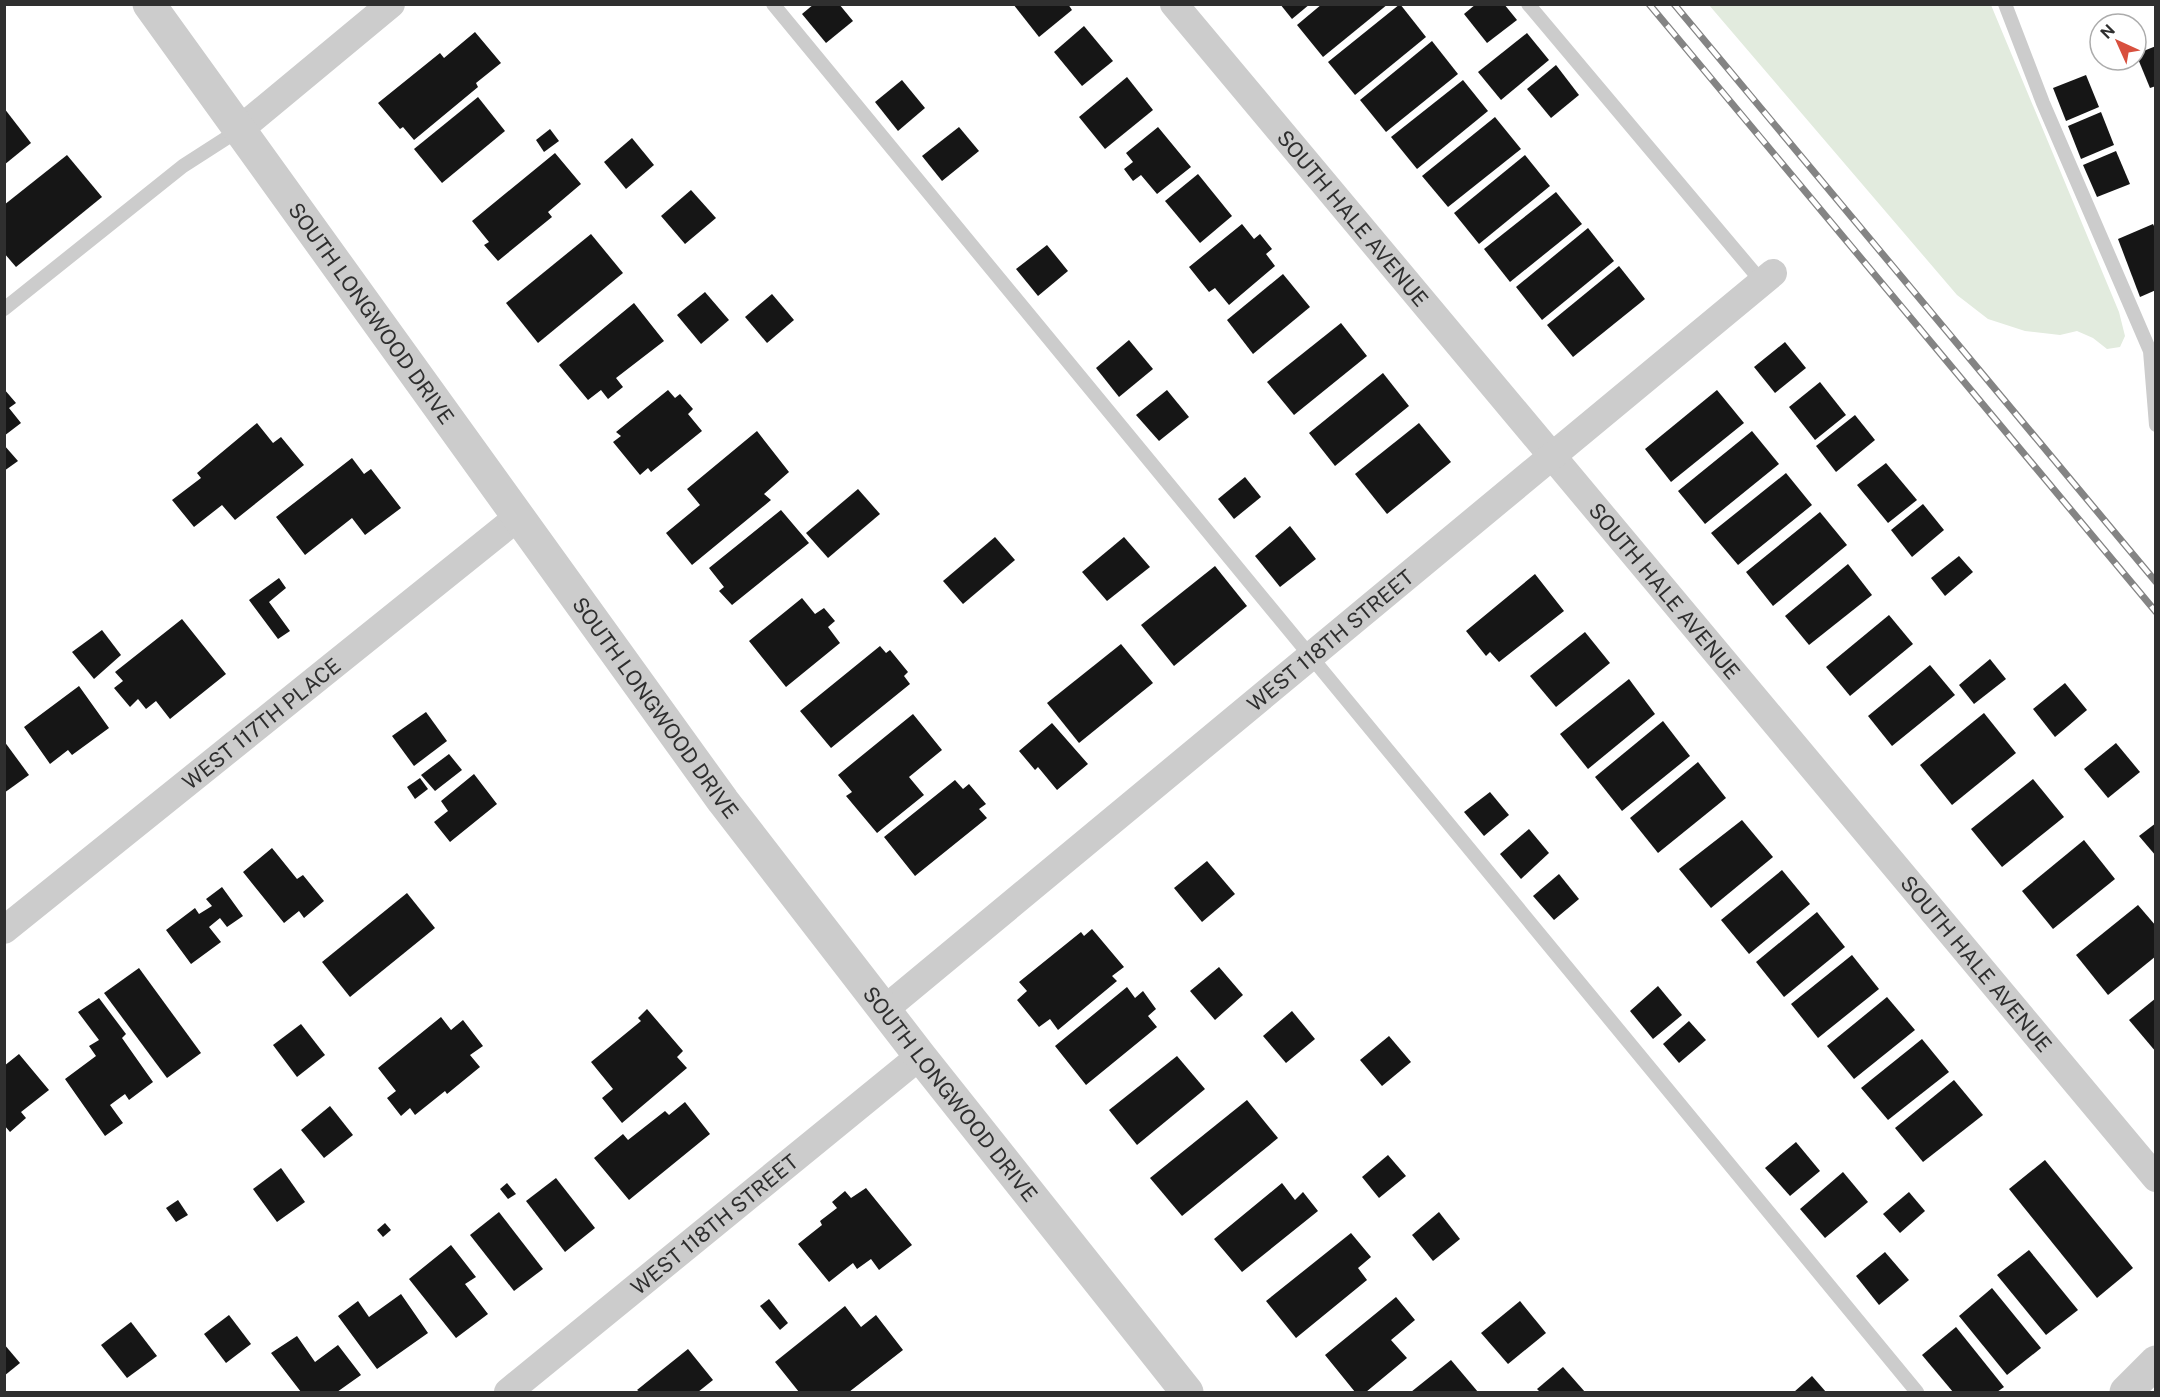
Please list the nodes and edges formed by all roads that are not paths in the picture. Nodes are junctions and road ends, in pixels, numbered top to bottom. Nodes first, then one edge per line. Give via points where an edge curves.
1 (149, 4) edge
2 (391, 4) edge
3 (773, 4) edge
4 (1174, 4) edge
5 (1528, 4) edge
6 (2005, 4) edge
7 (239, 130) junction
8 (1768, 277) joint
9 (4, 309) edge
10 (2156, 425) edge
11 (1551, 457) junction
12 (518, 517) junction
13 (1312, 656) junction
14 (4, 930) edge
15 (885, 1009) junction
16 (920, 1056) junction
17 (2156, 1178) edge
18 (2156, 1362) edge
19 (508, 1392) edge
20 (1186, 1392) edge
21 (1917, 1392) edge
22 (2126, 1392) edge

1 - 7 street, SOUTH LONGWOOD DRIVE
2 - 7 street
3 - 13 lane
4 - 11 street, SOUTH HALE AVENUE
5 - 8 lane
6 - 10 lane via 2043,103 2150,351
7 - 9 lane via 183,166
7 - 12 street, SOUTH LONGWOOD DRIVE
8 - 11 street, WEST 118TH STREET
11 - 13 street, WEST 118TH STREET
11 - 17 street, SOUTH HALE AVENUE
12 - 14 street, WEST 117TH PLACE
12 - 15 street, SOUTH LONGWOOD DRIVE via 723,801
13 - 15 street, WEST 118TH STREET
13 - 21 lane
15 - 16 street, SOUTH LONGWOOD DRIVE
16 - 19 street, WEST 118TH STREET
16 - 20 street, SOUTH LONGWOOD DRIVE
18 - 22 street

